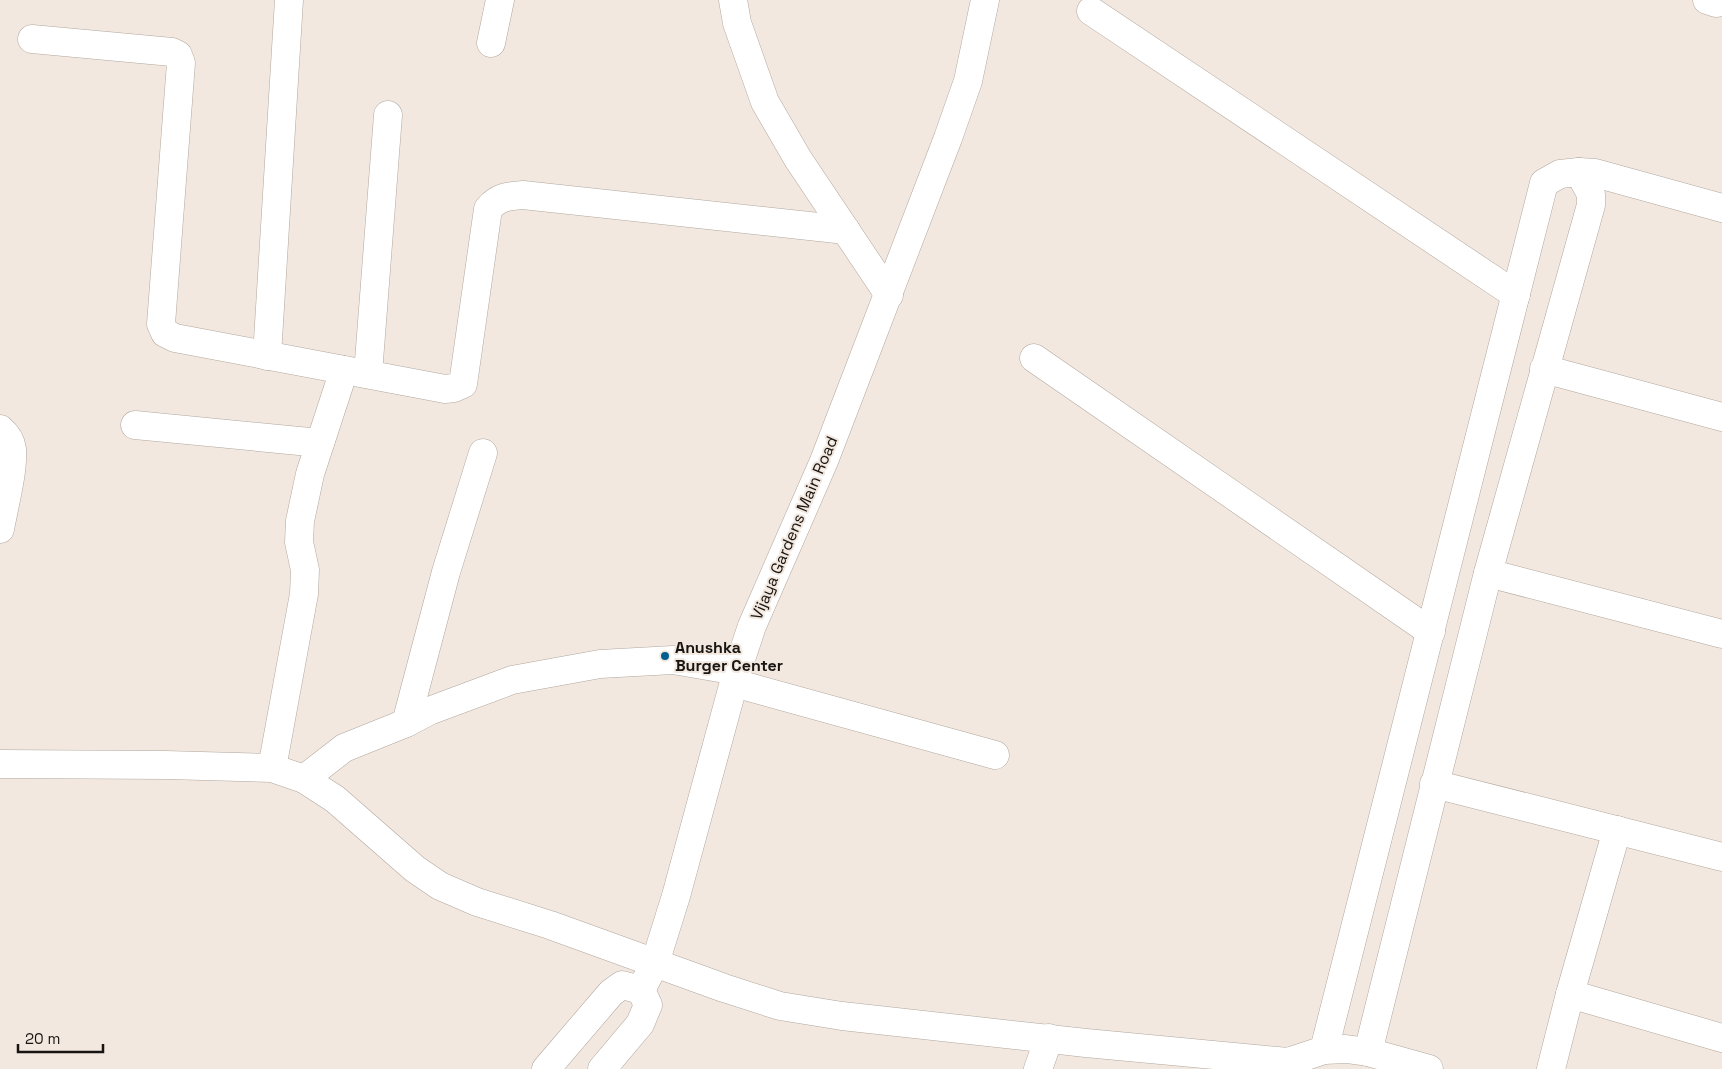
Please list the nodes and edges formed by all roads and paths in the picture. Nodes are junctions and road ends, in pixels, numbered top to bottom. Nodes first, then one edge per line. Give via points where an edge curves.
1 (289, 0) edge
2 (500, 0) edge
3 (733, 0) edge
4 (985, 0) edge
5 (1091, 11) dead end
6 (32, 40) dead end
7 (491, 43) dead end
8 (388, 115) dead end
9 (1579, 172) junction
10 (1722, 208) edge
11 (846, 230) junction
12 (889, 295) junction
13 (1516, 295) junction
14 (267, 356) junction
15 (1034, 358) dead end
16 (1544, 369) junction
17 (356, 372) junction
18 (1722, 417) edge
19 (135, 425) dead end
20 (0, 428) edge
21 (320, 443) junction
22 (483, 453) dead end
23 (0, 528) edge
24 (1488, 573) junction
25 (1430, 632) junction
26 (1722, 634) edge
27 (735, 677) junction
28 (406, 723) junction
29 (995, 754) dead end
30 (0, 764) edge
31 (272, 768) junction
32 (304, 779) junction
33 (1434, 784) junction
34 (1616, 830) junction
35 (1722, 857) edge
36 (655, 963) junction
37 (641, 990) junction
38 (1570, 994) junction
39 (1048, 1038) junction
40 (1722, 1038) edge
41 (1324, 1050) junction
42 (1368, 1052) junction
43 (1290, 1065) edge
44 (546, 1069) edge
45 (602, 1069) edge
46 (1038, 1069) edge
47 (1428, 1069) edge
48 (1551, 1069) edge

1 - 14 street
2 - 7 street
3 - 11 street via 737,23 765,102 798,159
4 - 12 street, Vijaya Gardens Main Road via 968,81
5 - 13 street
6 - 14 street via 178,55 181,63 161,324 165,332 175,338
8 - 17 street
9 - 10 street via 1595,172
9 - 13 street via 1560,174 1544,183
9 - 16 street via 1591,194 1591,206
11 - 12 street
11 - 17 street via 523,195 506,196 488,209 463,384 445,389
12 - 27 street, Vijaya Gardens Main Road via 824,462 752,626
13 - 25 street
14 - 17 street
15 - 25 street
16 - 18 street
16 - 24 street
17 - 21 street
19 - 21 street
20 - 23 street via 8,436 12,448
21 - 31 street via 300,521 304,594
22 - 28 street via 446,572
24 - 26 street
24 - 33 street
25 - 41 street
27 - 28 street via 673,660 600,664 512,680
27 - 29 street
27 - 36 street, Vijaya Gardens Main Road
28 - 32 street via 344,748
30 - 31 street
31 - 32 street
32 - 36 street via 335,799 415,870 440,886 477,902
33 - 34 street
33 - 42 street
34 - 35 street
34 - 38 street
36 - 37 street, Vijaya Gardens Main Road
36 - 39 street via 780,1006 842,1016
37 - 44 street via 622,984 611,993
37 - 45 street via 648,1005 640,1024
38 - 40 street
38 - 48 street
39 - 43 street
39 - 46 street
41 - 42 street
41 - 43 street
42 - 47 street

